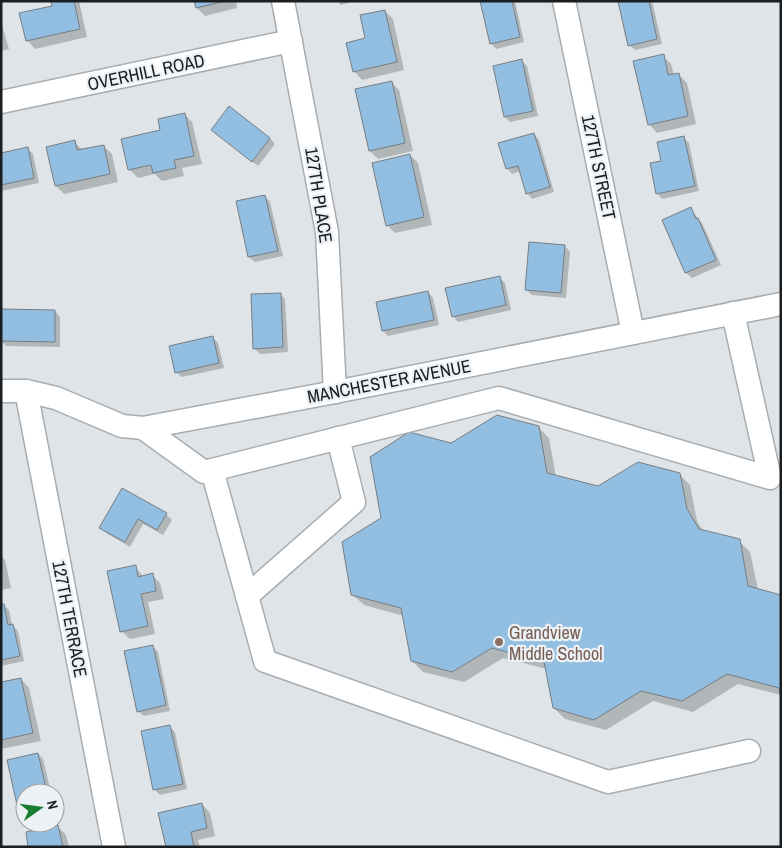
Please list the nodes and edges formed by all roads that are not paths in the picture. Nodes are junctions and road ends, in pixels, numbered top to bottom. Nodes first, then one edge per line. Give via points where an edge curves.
1 (283, 1) edge
2 (564, 1) edge
3 (291, 41) junction
4 (1, 102) edge
5 (781, 304) edge
6 (733, 313) junction
7 (633, 333) junction
8 (1, 391) edge
9 (26, 391) junction
10 (335, 392) junction
11 (143, 428) junction
12 (338, 438) junction
13 (212, 470) junction
14 (247, 596) junction
15 (750, 751) dead end
16 (114, 847) edge

1 - 3 street, 127TH PLACE
2 - 7 street, 127TH STREET
3 - 4 street, OVERHILL ROAD
3 - 10 street, 127TH PLACE via 327,232
5 - 6 street, MANCHESTER AVENUE
6 - 7 street, MANCHESTER AVENUE
6 - 12 street via 770,478 500,398
7 - 10 street, MANCHESTER AVENUE
8 - 9 street, MANCHESTER AVENUE
9 - 11 street, MANCHESTER AVENUE via 56,398 122,426
9 - 16 street, 127TH TERRACE
10 - 11 street, MANCHESTER AVENUE
11 - 13 street via 204,472
12 - 13 street
12 - 14 street via 354,502
13 - 14 street
14 - 15 street via 265,661 608,782

